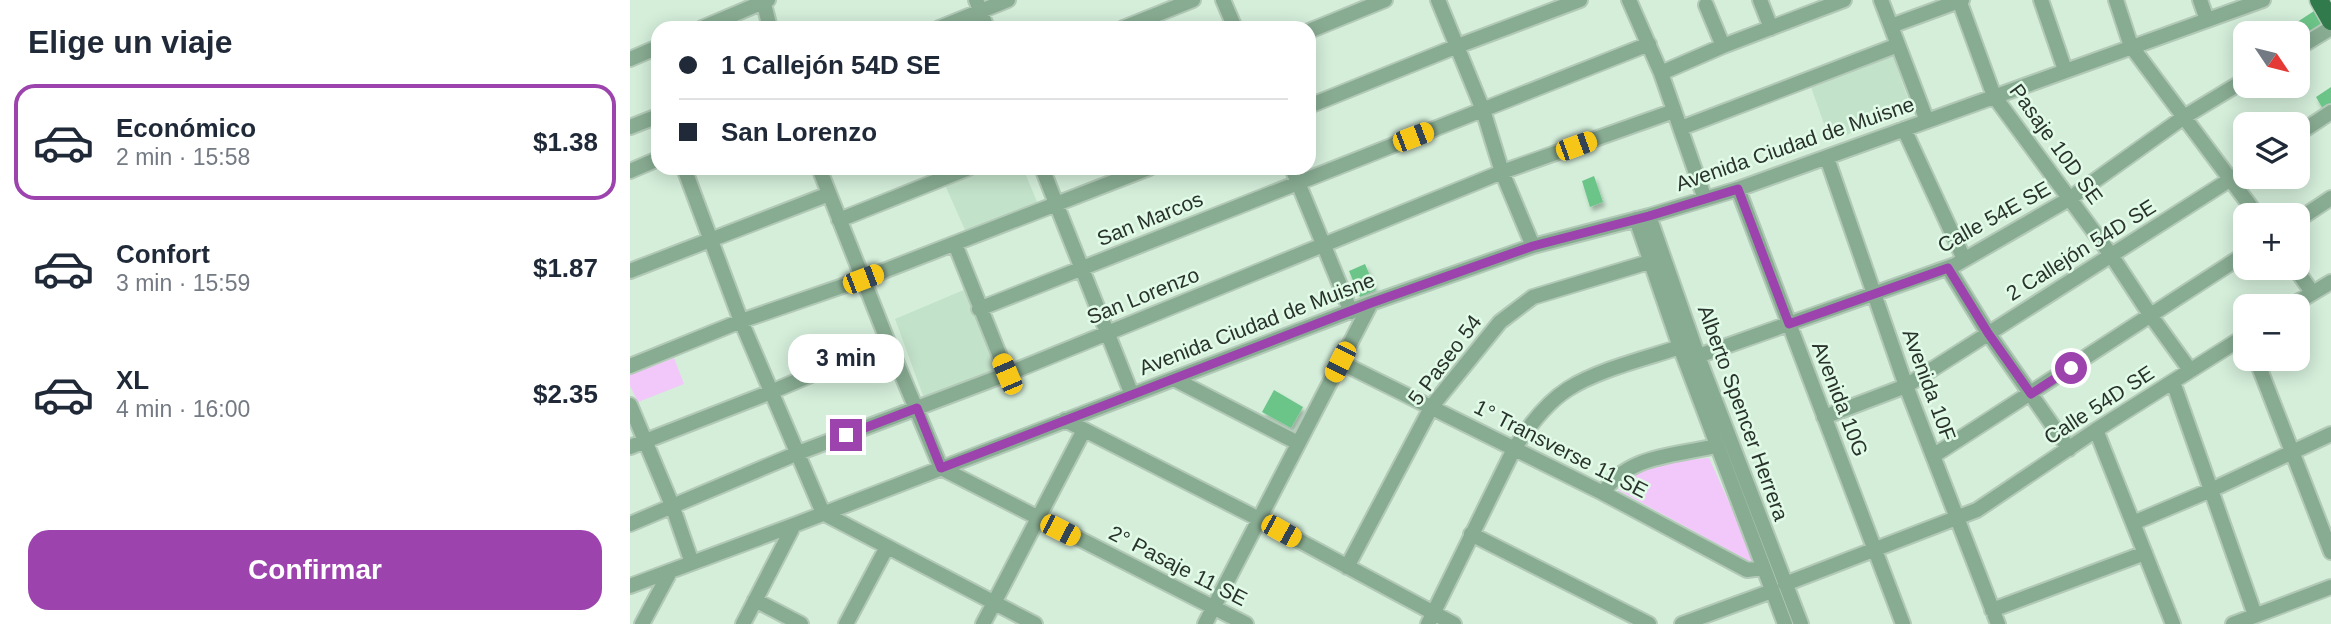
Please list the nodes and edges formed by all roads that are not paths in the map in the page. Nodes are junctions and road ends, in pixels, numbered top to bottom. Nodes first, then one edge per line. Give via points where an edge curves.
1 (1008, 0) edge
2 (1193, 0) edge
3 (1223, 0) edge
4 (1385, 0) edge
5 (1438, 0) edge
6 (1580, 0) edge
7 (1629, 0) edge
8 (1760, 0) edge
9 (1844, 0) edge
10 (1881, 0) edge
11 (1960, 0) edge
12 (2041, 0) edge
13 (2116, 0) edge
14 (2200, 0) edge
15 (2263, 0) edge
16 (2319, 0) edge
17 (765, 1) edge
18 (1706, 5) dead end
19 (978, 6) edge
20 (1811, 6) edge
21 (2207, 20) junction
22 (718, 21) edge
23 (769, 21) edge
24 (951, 21) edge
25 (1140, 21) edge
26 (1232, 21) edge
27 (2331, 21) edge
28 (1891, 26) junction
29 (1316, 28) edge
30 (1770, 28) junction
31 (2331, 28) edge
32 (2310, 41) edge
33 (1648, 44) junction
34 (1898, 45) junction
35 (1723, 46) junction
36 (1455, 47) junction
37 (2131, 47) junction
38 (651, 50) edge
39 (630, 59) edge
40 (2065, 70) junction
41 (1661, 73) junction
42 (2233, 87) edge
43 (1994, 96) junction
44 (1316, 103) edge
45 (1483, 110) junction
46 (1674, 111) junction
47 (2331, 112) edge
48 (2184, 117) junction
49 (651, 119) edge
50 (1927, 121) junction
51 (2310, 126) edge
52 (630, 127) edge
53 (1681, 128) junction
54 (1905, 129) junction
55 (1827, 158) junction
56 (651, 162) edge
57 (1316, 168) edge
58 (630, 171) edge
59 (1502, 172) junction
60 (686, 175) edge
61 (822, 175) edge
62 (952, 175) edge
63 (1045, 175) edge
64 (1131, 175) edge
65 (1295, 175) edge
66 (2231, 179) junction
67 (1738, 189) junction
68 (830, 194) junction
69 (2331, 198) edge
70 (1705, 199) junction
71 (2069, 199) junction
72 (2248, 203) edge
73 (1056, 204) junction
74 (2310, 212) edge
75 (1642, 218) junction
76 (839, 220) junction
77 (709, 239) junction
78 (955, 244) junction
79 (1324, 245) junction
80 (1533, 246) junction
81 (2111, 255) junction
82 (1964, 259) junction
83 (1649, 262) junction
84 (2233, 262) edge
85 (1948, 268) junction
86 (1082, 269) junction
87 (630, 271) edge
88 (863, 279) junction
89 (2304, 280) edge
90 (2331, 282) edge
91 (2312, 292) junction
92 (2309, 294) edge
93 (1875, 295) junction
94 (1371, 303) junction
95 (979, 309) junction
96 (1351, 312) junction
97 (2151, 316) junction
98 (741, 321) junction
99 (1789, 324) junction
100 (1108, 333) junction
101 (1988, 333) junction
102 (888, 342) junction
103 (2233, 343) edge
104 (1680, 347) junction
105 (1698, 356) junction
106 (1340, 362) junction
107 (630, 366) edge
108 (2190, 370) junction
109 (2261, 371) edge
110 (1007, 374) junction
111 (1174, 379) junction
112 (2173, 382) junction
113 (1906, 386) junction
114 (771, 392) junction
115 (2031, 394) junction
116 (1132, 395) junction
117 (630, 405) edge
118 (1432, 406) junction
119 (917, 408) junction
120 (1825, 417) junction
121 (1065, 420) junction
122 (1084, 430) junction
123 (2096, 430) junction
124 (2331, 434) edge
125 (645, 440) junction
126 (1298, 443) junction
127 (630, 447) edge
128 (1711, 447) dead end
129 (1514, 449) junction
130 (2070, 449) junction
131 (2292, 452) junction
132 (798, 453) junction
133 (1933, 456) junction
134 (941, 468) junction
135 (2211, 490) junction
136 (1603, 493) junction
137 (672, 505) junction
138 (822, 513) junction
139 (1957, 517) junction
140 (1038, 519) junction
141 (1259, 519) junction
142 (2133, 523) junction
143 (630, 524) edge
144 (794, 525) junction
145 (1471, 534) junction
146 (887, 547) junction
147 (1874, 549) junction
148 (2331, 552) edge
149 (2145, 553) junction
150 (692, 563) junction
151 (1347, 567) junction
152 (1763, 568) junction
153 (670, 572) junction
154 (630, 586) edge
155 (2331, 587) edge
156 (1778, 588) junction
157 (755, 600) junction
158 (994, 603) junction
159 (1213, 607) junction
160 (2255, 615) junction
161 (1995, 617) edge
162 (1431, 619) edge
163 (642, 624) edge
164 (743, 624) edge
165 (801, 624) edge
166 (846, 624) edge
167 (983, 624) edge
168 (1035, 624) edge
169 (1205, 624) edge
170 (1246, 624) edge
171 (1454, 624) edge
172 (1649, 624) edge
173 (1682, 624) edge
174 (1785, 624) edge
175 (1801, 624) edge
176 (1903, 624) edge
177 (2173, 624) edge
178 (2233, 624) edge

1 - 19 street
2 - 25 street
3 - 26 street
4 - 29 street
5 - 36 street
6 - 36 street
7 - 33 street
8 - 30 street
9 - 20 street
10 - 28 street
11 - 28 street
11 - 43 street, Pasaje 10D SE
12 - 40 street
13 - 37 street
14 - 21 street
15 - 21 street, Avenida Ciudad de Muisne
16 - 27 main road
17 - 22 street
17 - 23 street
18 - 35 street
19 - 24 street
20 - 30 street
21 - 37 street, Avenida Ciudad de Muisne
28 - 34 street
30 - 35 street
31 - 32 street
33 - 41 street
33 - 45 street, San Marcos
34 - 50 street
34 - 53 street
35 - 41 street
36 - 44 street
36 - 45 street
37 - 40 street, Avenida Ciudad de Muisne
37 - 48 street
38 - 39 street
40 - 43 street, Avenida Ciudad de Muisne
41 - 46 street
42 - 48 street, Calle 54E SE
43 - 50 street, Avenida Ciudad de Muisne
43 - 71 street, Pasaje 10D SE
45 - 57 street, San Marcos
45 - 59 street
46 - 53 street
46 - 59 street, San Lorenzo
47 - 51 street
48 - 66 street
48 - 71 street, Calle 54E SE
49 - 52 street
50 - 54 street, Avenida Ciudad de Muisne
53 - 70 street
54 - 55 street, Avenida Ciudad de Muisne
54 - 82 street
55 - 67 street, Avenida Ciudad de Muisne
55 - 93 street, Avenida 10F
56 - 58 street
59 - 79 street, San Lorenzo
59 - 80 street
60 - 77 street
61 - 68 street
62 - 76 street
63 - 73 street
64 - 73 street
65 - 79 street
65 - 86 street, San Marcos
66 - 72 street
66 - 81 street, 2 Callejón 54D SE
67 - 70 street, Avenida Ciudad de Muisne
67 - 99 street, Avenida 10G
68 - 76 street
68 - 77 street
69 - 74 street
70 - 75 street, Avenida Ciudad de Muisne
71 - 81 street, Pasaje 10D SE
71 - 82 street, Calle 54E SE
73 - 78 street
73 - 86 street
75 - 80 street, Avenida Ciudad de Muisne
75 - 83 street, Alberto Spencer Herrera
75 - 105 street, Alberto Spencer Herrera
76 - 88 street
77 - 87 street
77 - 98 street
78 - 88 street
78 - 95 street
79 - 96 street
79 - 100 street, San Lorenzo
80 - 94 street, Avenida Ciudad de Muisne
81 - 97 street, Pasaje 10D SE
81 - 101 street, 2 Callejón 54D SE
82 - 85 street, Calle 54E SE
83 - 104 street, Alberto Spencer Herrera
83 - 118 street, 5 Paseo 54 via 1533,297 1500,322
84 - 97 street
85 - 93 street, Calle 54E SE
85 - 101 street
86 - 95 street, San Marcos
86 - 100 street
88 - 98 street
88 - 102 street
89 - 91 street
90 - 91 street
91 - 92 street
93 - 99 street, Calle 54E SE
93 - 113 street, Avenida 10F
94 - 96 street, Avenida Ciudad de Muisne
94 - 106 street
95 - 110 street
96 - 111 street, Avenida Ciudad de Muisne
97 - 108 street, Pasaje 10D SE
97 - 115 street
98 - 107 street
98 - 114 street
99 - 105 street, Calle 54E SE
99 - 120 street, Avenida 10G
100 - 110 street, San Lorenzo
100 - 116 street
101 - 113 street, 2 Callejón 54D SE
101 - 115 street
102 - 114 street
102 - 119 street
103 - 108 street, Calle 54D SE
104 - 129 street via 1568,389 1548,405
104 - 152 street, Alberto Spencer Herrera
105 - 156 street, Alberto Spencer Herrera
106 - 118 street, 1° Transverse 11 SE
106 - 126 street
108 - 112 street, Calle 54D SE
109 - 131 street
110 - 119 street, San Lorenzo
111 - 116 street, Avenida Ciudad de Muisne
111 - 126 street
112 - 123 street, Calle 54D SE
112 - 135 street
113 - 120 street, 2 Callejón 54D SE
113 - 133 street, Avenida 10F
114 - 125 street
114 - 132 street
115 - 130 street
115 - 133 street
116 - 121 street, Avenida Ciudad de Muisne
117 - 125 street
118 - 129 street, 1° Transverse 11 SE
118 - 151 street, 5 Paseo 54
119 - 132 street, San Lorenzo
119 - 134 street
120 - 147 street, Avenida 10G
121 - 122 street
121 - 134 street, Avenida Ciudad de Muisne
122 - 140 street
122 - 141 street
123 - 130 street, Calle 54D SE
123 - 142 street
124 - 131 street
125 - 127 street
125 - 137 street
126 - 141 street
128 - 136 street via 1632,466
129 - 136 street, 1° Transverse 11 SE
129 - 145 street
130 - 139 street, Calle 54D SE via 1977,510
131 - 135 street
131 - 148 street
132 - 137 street, San Lorenzo
132 - 138 street
133 - 139 street, Avenida 10F
134 - 138 street, Avenida Ciudad de Muisne
134 - 140 street, 2° Pasaje 11 SE
135 - 142 street
135 - 160 street
136 - 152 street, 1° Transverse 11 SE via 1747,570
137 - 143 street, San Lorenzo
137 - 150 street
138 - 144 street, Avenida Ciudad de Muisne
138 - 146 street
139 - 147 street, Calle 54D SE
139 - 161 street, Avenida 10F
140 - 158 street
140 - 159 street, 2° Pasaje 11 SE
141 - 151 street
141 - 159 street
142 - 149 street
144 - 150 street, Avenida Ciudad de Muisne
144 - 157 street
145 - 162 street
145 - 172 street
146 - 158 street
146 - 166 street
147 - 156 street, Calle 54D SE
147 - 176 street, Avenida 10G
149 - 161 street
149 - 177 street
150 - 153 street, Avenida Ciudad de Muisne
151 - 162 street
152 - 156 street, Alberto Spencer Herrera
153 - 154 street, Avenida Ciudad de Muisne
153 - 163 street
155 - 160 street
156 - 173 street, Calle 54D SE
156 - 174 street, Alberto Spencer Herrera
156 - 175 street, Alberto Spencer Herrera
157 - 164 street
157 - 165 street
158 - 167 street
158 - 168 street
159 - 169 street
159 - 170 street, 2° Pasaje 11 SE
160 - 178 street
162 - 171 street

